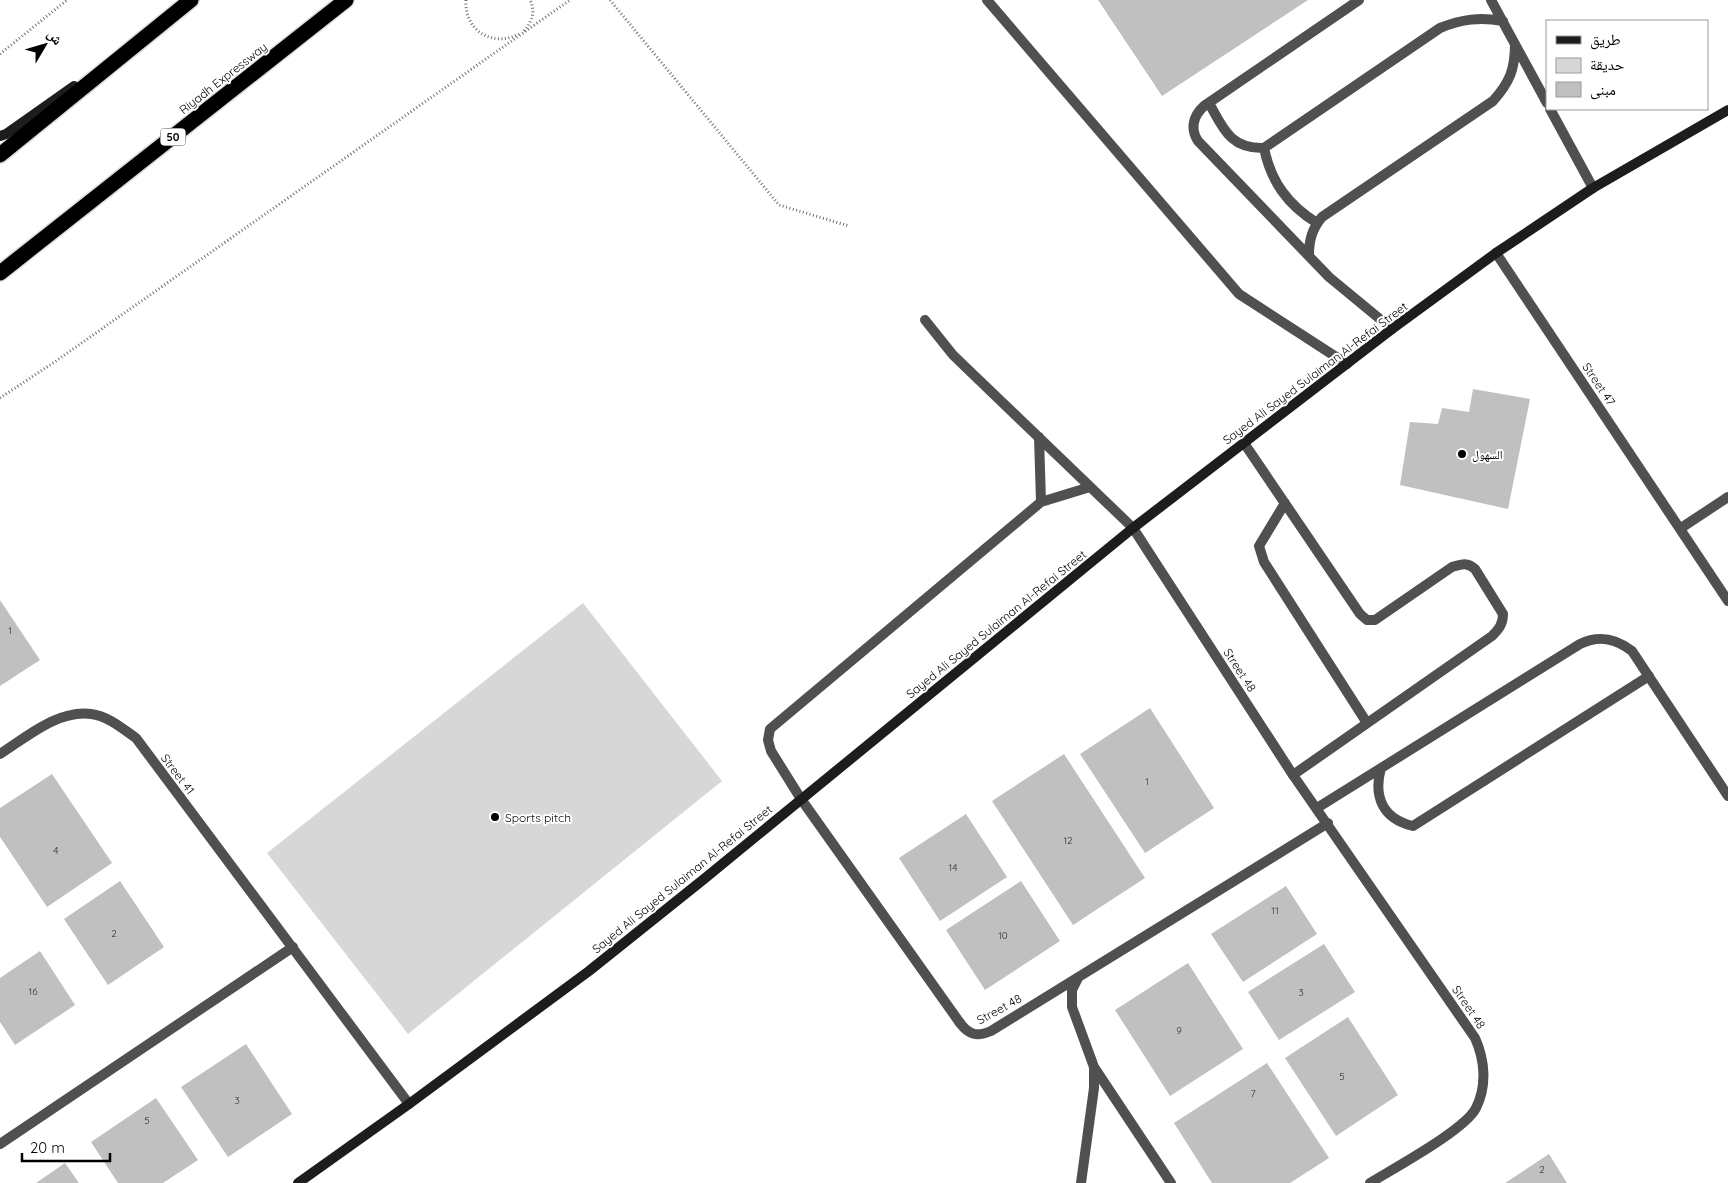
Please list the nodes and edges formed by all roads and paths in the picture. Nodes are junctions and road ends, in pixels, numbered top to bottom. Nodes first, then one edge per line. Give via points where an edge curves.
1 (67, 0) edge
2 (191, 0) edge
3 (346, 0) edge
4 (466, 0) edge
5 (530, 0) edge
6 (569, 0) edge
7 (610, 0) edge
8 (987, 0) edge
9 (1359, 0) edge
10 (1491, 0) edge
11 (1503, 21) junction
12 (151, 32) junction
13 (1515, 44) junction
14 (0, 54) edge
15 (1546, 101) edge
16 (1209, 103) junction
17 (1551, 110) edge
18 (1728, 110) edge
19 (0, 136) edge
20 (1264, 148) junction
21 (0, 155) edge
22 (1592, 188) junction
23 (1317, 223) junction
24 (849, 226) dead end
25 (1496, 254) junction
26 (1309, 255) junction
27 (0, 273) edge
28 (925, 320) dead end
29 (1392, 329) junction
30 (1347, 364) junction
31 (0, 398) edge
32 (1039, 437) junction
33 (1244, 443) junction
34 (1090, 486) junction
35 (1728, 497) edge
36 (1041, 502) junction
37 (1285, 503) junction
38 (1133, 528) junction
39 (1681, 528) junction
40 (1728, 601) edge
41 (1649, 676) junction
42 (1367, 723) junction
43 (0, 754) edge
44 (1381, 768) junction
45 (1294, 775) junction
46 (1728, 796) edge
47 (801, 799) junction
48 (1317, 808) junction
49 (1328, 823) junction
50 (293, 947) junction
51 (1078, 978) junction
52 (1094, 1067) junction
53 (409, 1104) junction
54 (0, 1144) edge
55 (298, 1183) edge
56 (1081, 1183) edge
57 (1171, 1183) edge
58 (1370, 1183) edge

1 - 14 path
2 - 12 highway
3 - 27 highway, Riyadh Expressway / 50
4 - 5 path via 470,21 476,30 495,40 510,39 525,31 532,20
6 - 31 path
7 - 24 path via 780,206
8 - 30 street via 1239,294
9 - 16 street
10 - 11 street
11 - 13 street
11 - 20 street via 1467,19 1440,28
12 - 19 street
12 - 21 highway
13 - 15 street
13 - 23 street via 1511,75 1493,101 1328,212
16 - 20 street via 1227,135 1235,142
16 - 26 street via 1197,112 1194,120 1198,141
17 - 22 street
18 - 22 street, Sayed Ali Sayed Sulaiman Al-Refai Street
20 - 23 street via 1272,177 1280,191 1291,204
22 - 25 street, Sayed Ali Sayed Sulaiman Al-Refai Street
23 - 26 street via 1311,233
25 - 29 street, Sayed Ali Sayed Sulaiman Al-Refai Street
25 - 39 street, Street 47
26 - 29 street via 1352,297
28 - 32 street, Street 48 via 953,355
29 - 30 street, Sayed Ali Sayed Sulaiman Al-Refai Street
30 - 33 street, Sayed Ali Sayed Sulaiman Al-Refai Street
32 - 34 street, Street 48
32 - 36 street
33 - 37 street
33 - 38 street, Sayed Ali Sayed Sulaiman Al-Refai Street
34 - 36 street
34 - 38 street, Street 48
35 - 39 street
36 - 47 street via 770,729 771,751
37 - 42 street via 1259,546 1264,562
37 - 42 street via 1367,620 1375,620 1463,563 1475,569 1503,614 1503,622 1492,636
38 - 45 street, Street 48
38 - 47 street, Sayed Ali Sayed Sulaiman Al-Refai Street
39 - 40 street, Street 47
41 - 44 street via 1632,651 1622,643 1611,639 1590,639
41 - 44 street via 1413,826 1402,823 1385,810 1377,789
41 - 46 street
42 - 45 street
43 - 50 street, Street 41 via 48,723 72,714 93,714 116,723 136,738
44 - 48 street
45 - 48 street, Street 48
47 - 51 street, Street 48 via 966,1031 981,1035
47 - 53 street, Sayed Ali Sayed Sulaiman Al-Refai Street via 589,971
48 - 49 street, Street 48
49 - 51 street, Street 48
49 - 58 street, Street 48 via 1475,1038 1482,1053 1484,1072 1475,1110 1459,1128
50 - 53 street, Street 41
50 - 54 street
51 - 52 street via 1072,990 1072,1007
52 - 56 street
52 - 57 street
53 - 55 street, Sayed Ali Sayed Sulaiman Al-Refai Street

